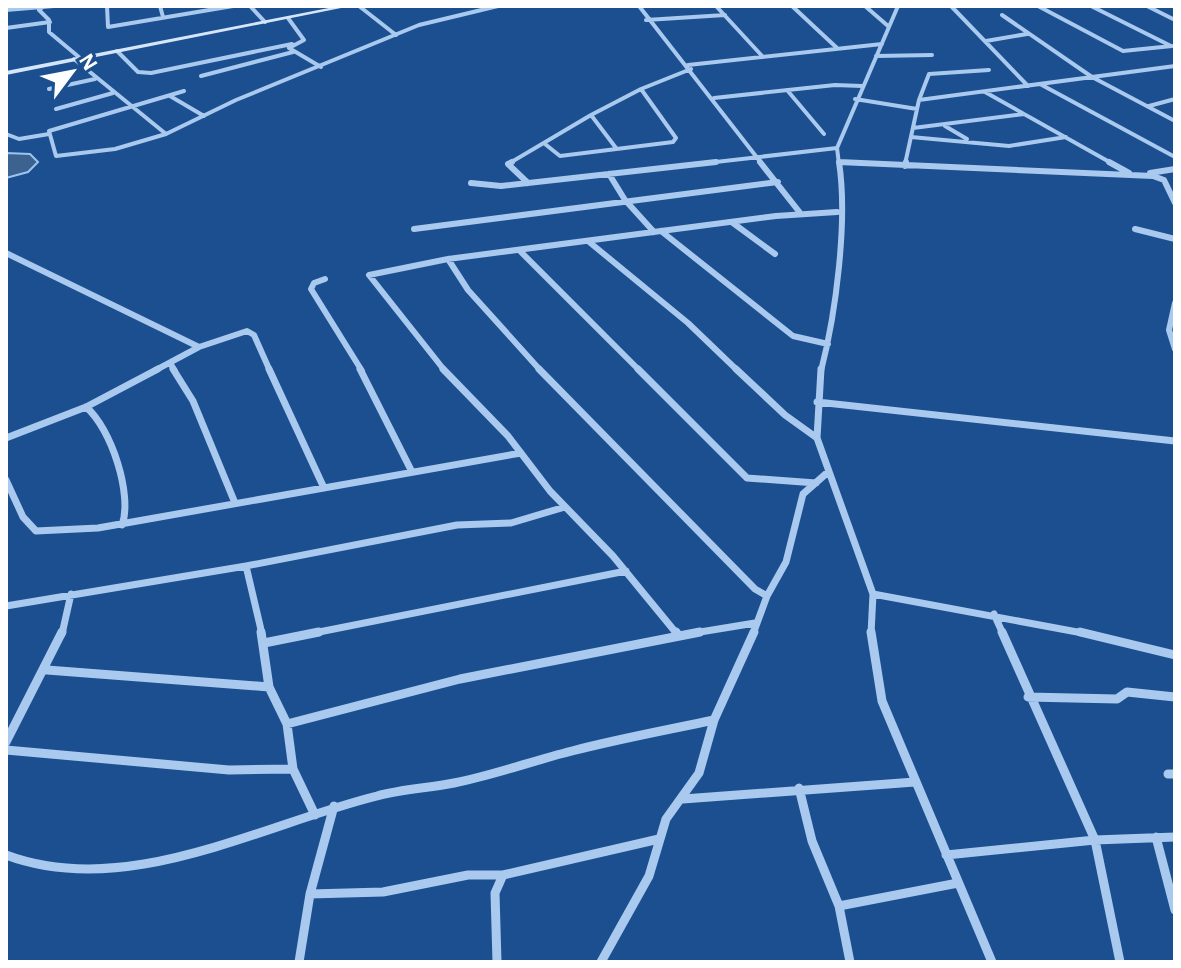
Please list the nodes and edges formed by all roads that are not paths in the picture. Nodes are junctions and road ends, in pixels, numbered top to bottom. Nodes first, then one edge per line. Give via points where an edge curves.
1 (54, 6) edge
2 (107, 6) edge
3 (160, 6) edge
4 (230, 6) edge
5 (250, 6) edge
6 (348, 6) edge
7 (359, 6) edge
8 (498, 6) edge
9 (639, 6) edge
10 (716, 6) edge
11 (792, 6) edge
12 (865, 6) edge
13 (898, 6) edge
14 (951, 6) edge
15 (1038, 6) edge
16 (1093, 6) edge
17 (1147, 6) edge
18 (43, 7) edge
19 (478, 8) edge
20 (6, 10) edge
21 (725, 15) junction
22 (1002, 15) dead end
23 (163, 17) junction
24 (288, 18) junction
25 (646, 20) junction
26 (1175, 20) edge
27 (50, 22) junction
28 (265, 22) junction
29 (888, 26) junction
30 (6, 28) edge
31 (1028, 34) junction
32 (396, 35) junction
33 (986, 41) junction
34 (292, 44) junction
35 (882, 44) junction
36 (1174, 47) edge
37 (837, 48) junction
38 (117, 51) junction
39 (293, 52) junction
40 (932, 55) dead end
41 (876, 56) junction
42 (763, 57) junction
43 (77, 59) junction
44 (1175, 66) edge
45 (321, 67) junction
46 (690, 67) junction
47 (989, 70) dead end
48 (6, 73) edge
49 (201, 76) dead end
50 (1092, 77) junction
51 (95, 79) junction
52 (1040, 84) junction
53 (862, 86) junction
54 (1028, 86) junction
55 (49, 89) dead end
56 (641, 89) junction
57 (787, 90) junction
58 (184, 91) dead end
59 (985, 92) junction
60 (113, 93) junction
61 (170, 96) junction
62 (714, 98) junction
63 (855, 99) junction
64 (1175, 99) edge
65 (919, 100) junction
66 (1149, 106) junction
67 (132, 107) junction
68 (56, 109) dead end
69 (917, 109) junction
70 (1024, 114) junction
71 (591, 115) junction
72 (204, 116) junction
73 (1175, 121) edge
74 (945, 126) junction
75 (913, 128) junction
76 (6, 134) edge
77 (49, 134) junction
78 (166, 134) junction
79 (824, 134) dead end
80 (911, 137) junction
81 (1066, 137) junction
82 (973, 141) junction
83 (545, 144) junction
84 (616, 148) junction
85 (837, 148) junction
86 (756, 156) junction
87 (1175, 157) edge
88 (839, 162) junction
89 (905, 166) junction
90 (1175, 169) edge
91 (609, 174) junction
92 (1131, 174) junction
93 (1144, 174) junction
94 (778, 182) junction
95 (471, 183) dead end
96 (528, 183) junction
97 (625, 200) junction
98 (1175, 203) edge
99 (837, 212) junction
100 (801, 214) junction
101 (733, 223) junction
102 (414, 229) dead end
103 (1135, 229) dead end
104 (658, 232) junction
105 (1175, 239) edge
106 (588, 241) junction
107 (519, 250) junction
108 (6, 253) edge
109 (775, 254) dead end
110 (448, 259) junction
111 (325, 279) dead end
112 (1175, 303) edge
113 (1175, 310) edge
114 (828, 344) junction
115 (199, 347) junction
116 (1175, 349) edge
117 (170, 363) junction
118 (817, 402) junction
119 (86, 407) junction
120 (6, 438) edge
121 (817, 438) junction
122 (1175, 441) edge
123 (521, 453) junction
124 (412, 472) junction
125 (828, 472) junction
126 (6, 480) edge
127 (816, 483) junction
128 (324, 488) junction
129 (235, 503) junction
130 (565, 507) junction
131 (122, 525) junction
132 (246, 566) junction
133 (626, 571) junction
134 (71, 594) junction
135 (873, 594) junction
136 (767, 596) junction
137 (6, 606) edge
138 (994, 614) junction
139 (755, 623) junction
140 (678, 635) junction
141 (264, 643) junction
142 (1175, 655) edge
143 (47, 670) junction
144 (269, 687) junction
145 (1028, 697) junction
146 (1175, 697) edge
147 (714, 720) junction
148 (287, 724) junction
149 (6, 742) edge
150 (6, 750) edge
151 (293, 769) junction
152 (915, 782) junction
153 (799, 788) junction
154 (683, 799) junction
155 (334, 806) junction
156 (315, 815) junction
157 (1156, 837) junction
158 (1175, 837) edge
159 (659, 839) junction
160 (1095, 840) junction
161 (6, 855) edge
162 (946, 855) junction
163 (503, 875) junction
164 (958, 883) junction
165 (310, 894) junction
166 (839, 906) junction
167 (1175, 910) edge
168 (299, 962) edge
169 (497, 962) edge
170 (601, 962) edge
171 (850, 962) edge
172 (992, 962) edge
173 (1120, 962) edge

1 - 18 street
2 - 23 street via 108,27
3 - 23 street
4 - 23 street
5 - 28 street
6 - 24 street
7 - 32 street
8 - 19 street
9 - 25 street
10 - 21 street
11 - 37 street
12 - 29 street
13 - 29 street
14 - 33 street
15 - 36 street via 1123,51
16 - 36 street
17 - 26 street
18 - 20 street
18 - 27 street via 39,10
19 - 32 street
21 - 25 street
21 - 42 street
22 - 31 street
24 - 28 street
24 - 34 street via 304,40
25 - 46 street
27 - 30 street
27 - 43 street via 49,32
28 - 38 street
29 - 35 street
31 - 33 street
31 - 50 street
32 - 45 street
33 - 54 street
34 - 38 street via 151,73 138,72
34 - 39 street
35 - 37 street
35 - 41 street
37 - 42 street
38 - 43 street
39 - 45 street
39 - 49 street
40 - 41 street
41 - 53 street
42 - 46 street
43 - 48 street
43 - 51 street
44 - 50 street
45 - 72 street
46 - 56 street
46 - 62 street
47 - 65 street via 931,73
50 - 52 street
50 - 66 street
51 - 55 street
51 - 60 street
52 - 54 street
52 - 87 street
53 - 57 street
53 - 63 street
54 - 59 street
56 - 71 street
56 - 84 street via 676,138
57 - 62 street
57 - 79 street
58 - 61 street
59 - 65 street
59 - 70 street
60 - 67 street
60 - 68 street
61 - 67 street
61 - 72 street
62 - 86 street
63 - 69 street
63 - 85 street
64 - 66 street
65 - 69 street
66 - 73 street
67 - 77 street
67 - 78 street
69 - 75 street
70 - 74 street
70 - 81 street
71 - 83 street
71 - 84 street
72 - 78 street
74 - 75 street
74 - 82 street
75 - 80 street
76 - 77 street via 19,139
77 - 78 street via 56,156 115,149
80 - 82 street
80 - 89 street
81 - 82 street via 1009,146
81 - 92 street
83 - 84 street via 560,156
83 - 96 street via 508,164
85 - 86 street
85 - 88 street
86 - 91 street
86 - 94 street
88 - 89 street
88 - 99 street
89 - 92 street
90 - 93 street
91 - 96 street
91 - 97 street
92 - 93 street
93 - 98 street via 1164,180
94 - 97 street
94 - 100 street
95 - 96 street
97 - 102 street
97 - 104 street
99 - 100 street
99 - 114 street
100 - 101 street
101 - 104 street
101 - 109 street
103 - 105 street
104 - 106 street
104 - 114 street via 793,336
106 - 107 street
106 - 121 street
107 - 110 street
107 - 127 street via 747,478
108 - 115 street
110 - 123 street via 369,275 437,362
110 - 136 street via 468,290 532,362
111 - 124 street via 311,289 373,389
112 - 113 street
113 - 116 street via 1169,330
114 - 118 street
115 - 117 street
115 - 128 street via 240,331 254,335
117 - 119 street
117 - 129 street via 193,401
118 - 121 street
118 - 122 street
119 - 120 street
119 - 131 street via 106,431 121,480 128,509
121 - 125 street
123 - 124 street
123 - 130 street
124 - 128 street
125 - 127 street
125 - 135 street
126 - 131 street via 23,517 36,531
127 - 136 street via 803,494 786,562
128 - 129 street
129 - 131 street
130 - 132 street via 511,523 457,525
130 - 133 street
132 - 134 street
132 - 141 street
133 - 140 street
133 - 141 street
134 - 137 street
134 - 143 street via 69,615
135 - 138 street
135 - 152 street via 875,674
136 - 139 street
138 - 142 street
138 - 145 street
139 - 140 street
139 - 147 street
140 - 148 street via 383,696
141 - 144 street
143 - 144 street
143 - 149 street
144 - 148 street
145 - 146 street via 1117,699 1127,692
145 - 160 street
147 - 154 street via 699,773
147 - 155 street via 454,783
148 - 151 street
150 - 151 street via 229,770
151 - 156 street
152 - 153 street
152 - 162 street
153 - 154 street
153 - 166 street via 812,841
154 - 159 street via 666,819
155 - 156 street
155 - 165 street
156 - 161 street via 141,865 63,868
157 - 158 street
157 - 160 street
157 - 167 street
159 - 163 street
159 - 170 street via 649,876
160 - 162 street
160 - 173 street
162 - 164 street
163 - 165 street via 468,875 383,892
163 - 169 street via 495,893
164 - 166 street
164 - 172 street
165 - 168 street
166 - 171 street

